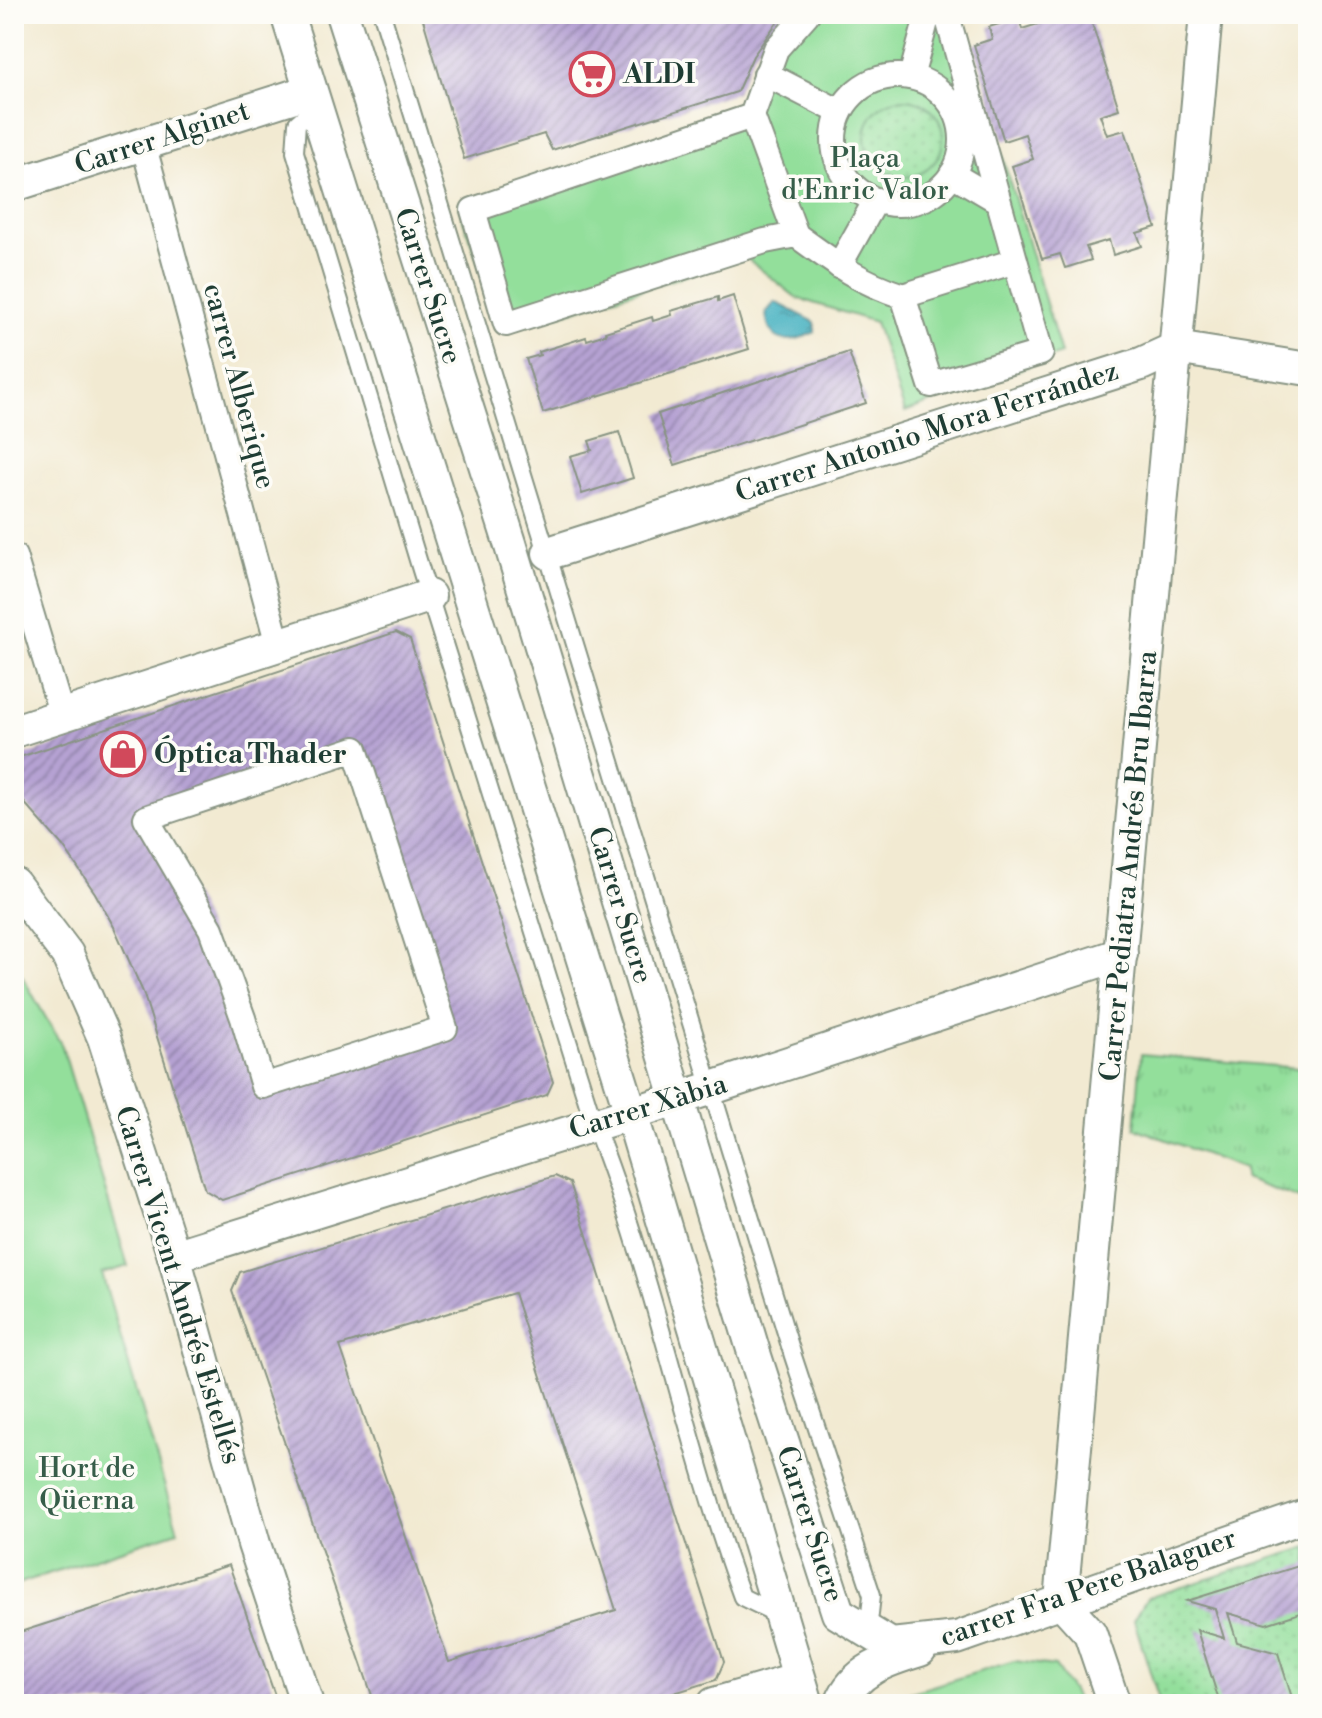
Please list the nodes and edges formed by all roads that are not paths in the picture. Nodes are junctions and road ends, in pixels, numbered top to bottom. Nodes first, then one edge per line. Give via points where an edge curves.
1 (287, 14) edge
2 (342, 14) edge
3 (382, 14) edge
4 (807, 14) edge
5 (928, 14) edge
6 (940, 14) edge
7 (1206, 14) edge
8 (766, 74) junction
9 (911, 77) junction
10 (313, 99) junction
11 (840, 112) junction
12 (752, 116) junction
13 (143, 143) junction
14 (952, 174) junction
15 (14, 185) edge
16 (876, 200) junction
17 (998, 201) junction
18 (796, 235) junction
19 (1015, 261) junction
20 (839, 266) junction
21 (903, 296) junction
22 (1176, 348) junction
23 (1308, 369) edge
24 (549, 553) junction
25 (14, 556) edge
26 (429, 596) junction
27 (278, 645) junction
28 (62, 716) junction
29 (14, 731) edge
30 (355, 749) joint
31 (14, 884) edge
32 (1121, 954) junction
33 (712, 1088) junction
34 (679, 1097) junction
35 (631, 1113) junction
36 (594, 1124) junction
37 (174, 1256) junction
38 (1308, 1515) edge
39 (1061, 1601) junction
40 (782, 1616) junction
41 (868, 1632) junction
42 (957, 1638) junction
43 (803, 1692) edge
44 (842, 1700) edge
45 (307, 1704) edge
46 (714, 1704) edge
47 (1114, 1704) edge

1 - 10 street, Carrer Sucre
2 - 34 street, Carrer Sucre
3 - 24 lane, Carrer Sucre
4 - 8 street via 776,49
5 - 9 street
6 - 17 street via 948,19
7 - 22 street, Carrer Pediatra Andrés Bru Ibarra
8 - 11 street
8 - 12 street
9 - 11 street via 878,78 859,87
9 - 14 street via 939,89 962,125 962,147
10 - 13 street, Carrer Alginet
10 - 26 lane, Carrer Sucre via 297,123 295,152
10 - 35 street, Carrer Sucre
11 - 16 street via 833,143 837,164 848,182
12 - 18 street
12 - 18 street via 473,210 506,324
13 - 15 street, Carrer Alginet
13 - 27 street, carrer Alberique
14 - 16 street via 927,198 907,204
14 - 17 street
16 - 20 street
17 - 19 street
18 - 20 street
19 - 21 street
19 - 21 street via 1041,353 931,385
20 - 21 street via 872,286
22 - 23 street
22 - 24 street, Carrer Antonio Mora Ferrández via 1141,364
22 - 32 street, Carrer Pediatra Andrés Bru Ibarra
24 - 33 lane, Carrer Sucre
25 - 28 street
26 - 27 street
26 - 36 lane, Carrer Sucre
27 - 28 street
28 - 29 street
30 - 30 street via 445,1028 263,1086 211,929 146,818
31 - 37 street, Carrer Vicent Andrés Estellés via 67,954 104,1038
32 - 33 street, Carrer Xàbia
32 - 39 street, Carrer Pediatra Andrés Bru Ibarra
33 - 34 street, Carrer Xàbia
33 - 41 lane, Carrer Sucre via 872,1595
34 - 35 street, Carrer Xàbia
34 - 41 street, Carrer Sucre via 838,1613
35 - 36 street, Carrer Xàbia
35 - 40 street, Carrer Sucre
36 - 37 street, Carrer Xàbia
36 - 40 lane, Carrer Sucre via 617,1182 718,1534 742,1597
37 - 45 street, Carrer Vicent Andrés Estellés via 254,1544
38 - 39 street, carrer Fra Pere Balaguer
39 - 42 street, carrer Fra Pere Balaguer
39 - 47 street via 1090,1633
40 - 43 street, Carrer Sucre
41 - 42 street, carrer Fra Pere Balaguer via 891,1645
42 - 44 street via 865,1671
43 - 46 street

